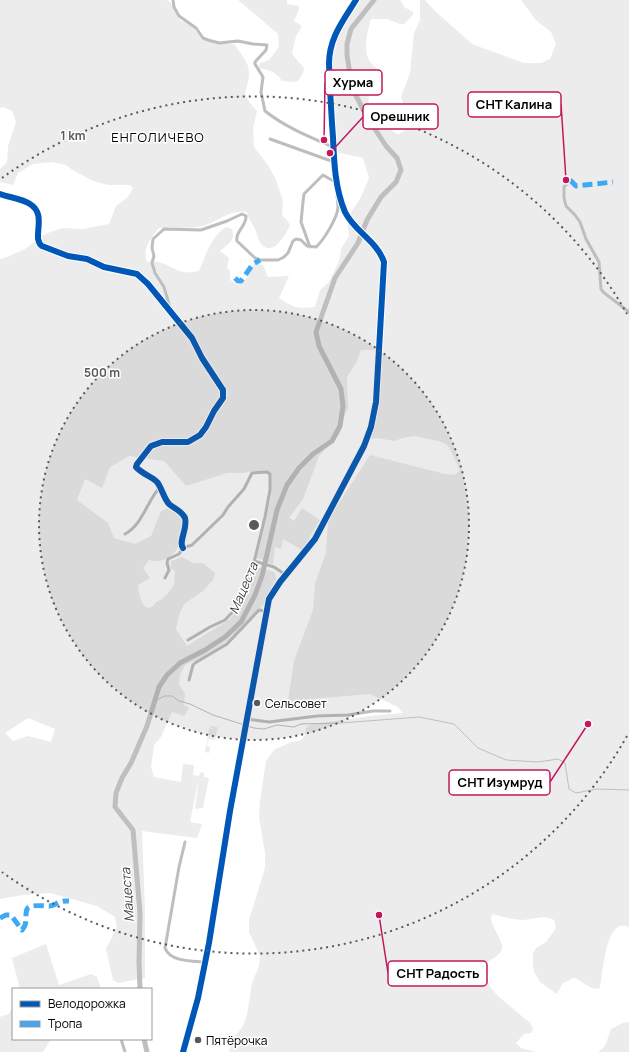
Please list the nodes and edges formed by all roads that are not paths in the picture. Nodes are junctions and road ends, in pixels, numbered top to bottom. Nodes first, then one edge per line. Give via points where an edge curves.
1 (173, 0) edge
2 (356, 0) edge
3 (270, 139) dead end
4 (333, 147) junction
5 (334, 162) junction
6 (570, 180) dead end
7 (336, 182) junction
8 (0, 194) edge
9 (310, 247) junction
10 (629, 312) edge
11 (171, 313) junction
12 (160, 487) junction
13 (125, 534) dead end
14 (182, 548) junction
15 (254, 561) junction
16 (286, 574) junction
17 (165, 578) dead end
18 (266, 612) junction
19 (188, 640) dead end
20 (189, 680) dead end
21 (390, 711) dead end
22 (246, 720) junction
23 (185, 842) dead end
24 (205, 962) junction
25 (122, 1040) edge
26 (125, 1052) edge
27 (183, 1052) edge

1 - 4 street via 179,16 196,28 203,38 219,43 238,41 267,45 266,50 255,62 263,78 261,92 265,111 306,135
2 - 4 street via 335,33 330,51
3 - 5 street
4 - 5 street
5 - 7 street
6 - 10 street via 564,187 566,206 580,222 588,244 599,262 601,289
7 - 9 street via 338,208 335,216 320,244
7 - 9 street via 322,175 304,194 302,222
7 - 16 street via 351,222 382,255 384,266 376,402 364,446 315,539
8 - 11 street via 33,207 40,221 37,239 42,246 104,267 137,274
9 - 11 street via 296,239 288,253 280,260 255,258 237,241 237,234 246,219 242,214 200,230 164,229 153,239 152,263 164,287
11 - 12 street via 192,338 224,393 200,435 188,442 162,442 151,446 138,461 136,467
12 - 13 street via 153,494 138,523
12 - 14 street via 168,502 182,513 186,520
14 - 15 street via 192,545 223,515 244,490 252,473 267,472 270,474 270,490
14 - 17 street via 179,554 168,559 169,570
15 - 16 street
15 - 19 street via 249,584 232,614
16 - 18 street via 268,599
18 - 20 street via 259,610 227,644 195,662
18 - 22 street
21 - 22 street via 269,722
22 - 24 street
23 - 24 street via 165,948 166,952 175,958
24 - 27 street
25 - 26 street

